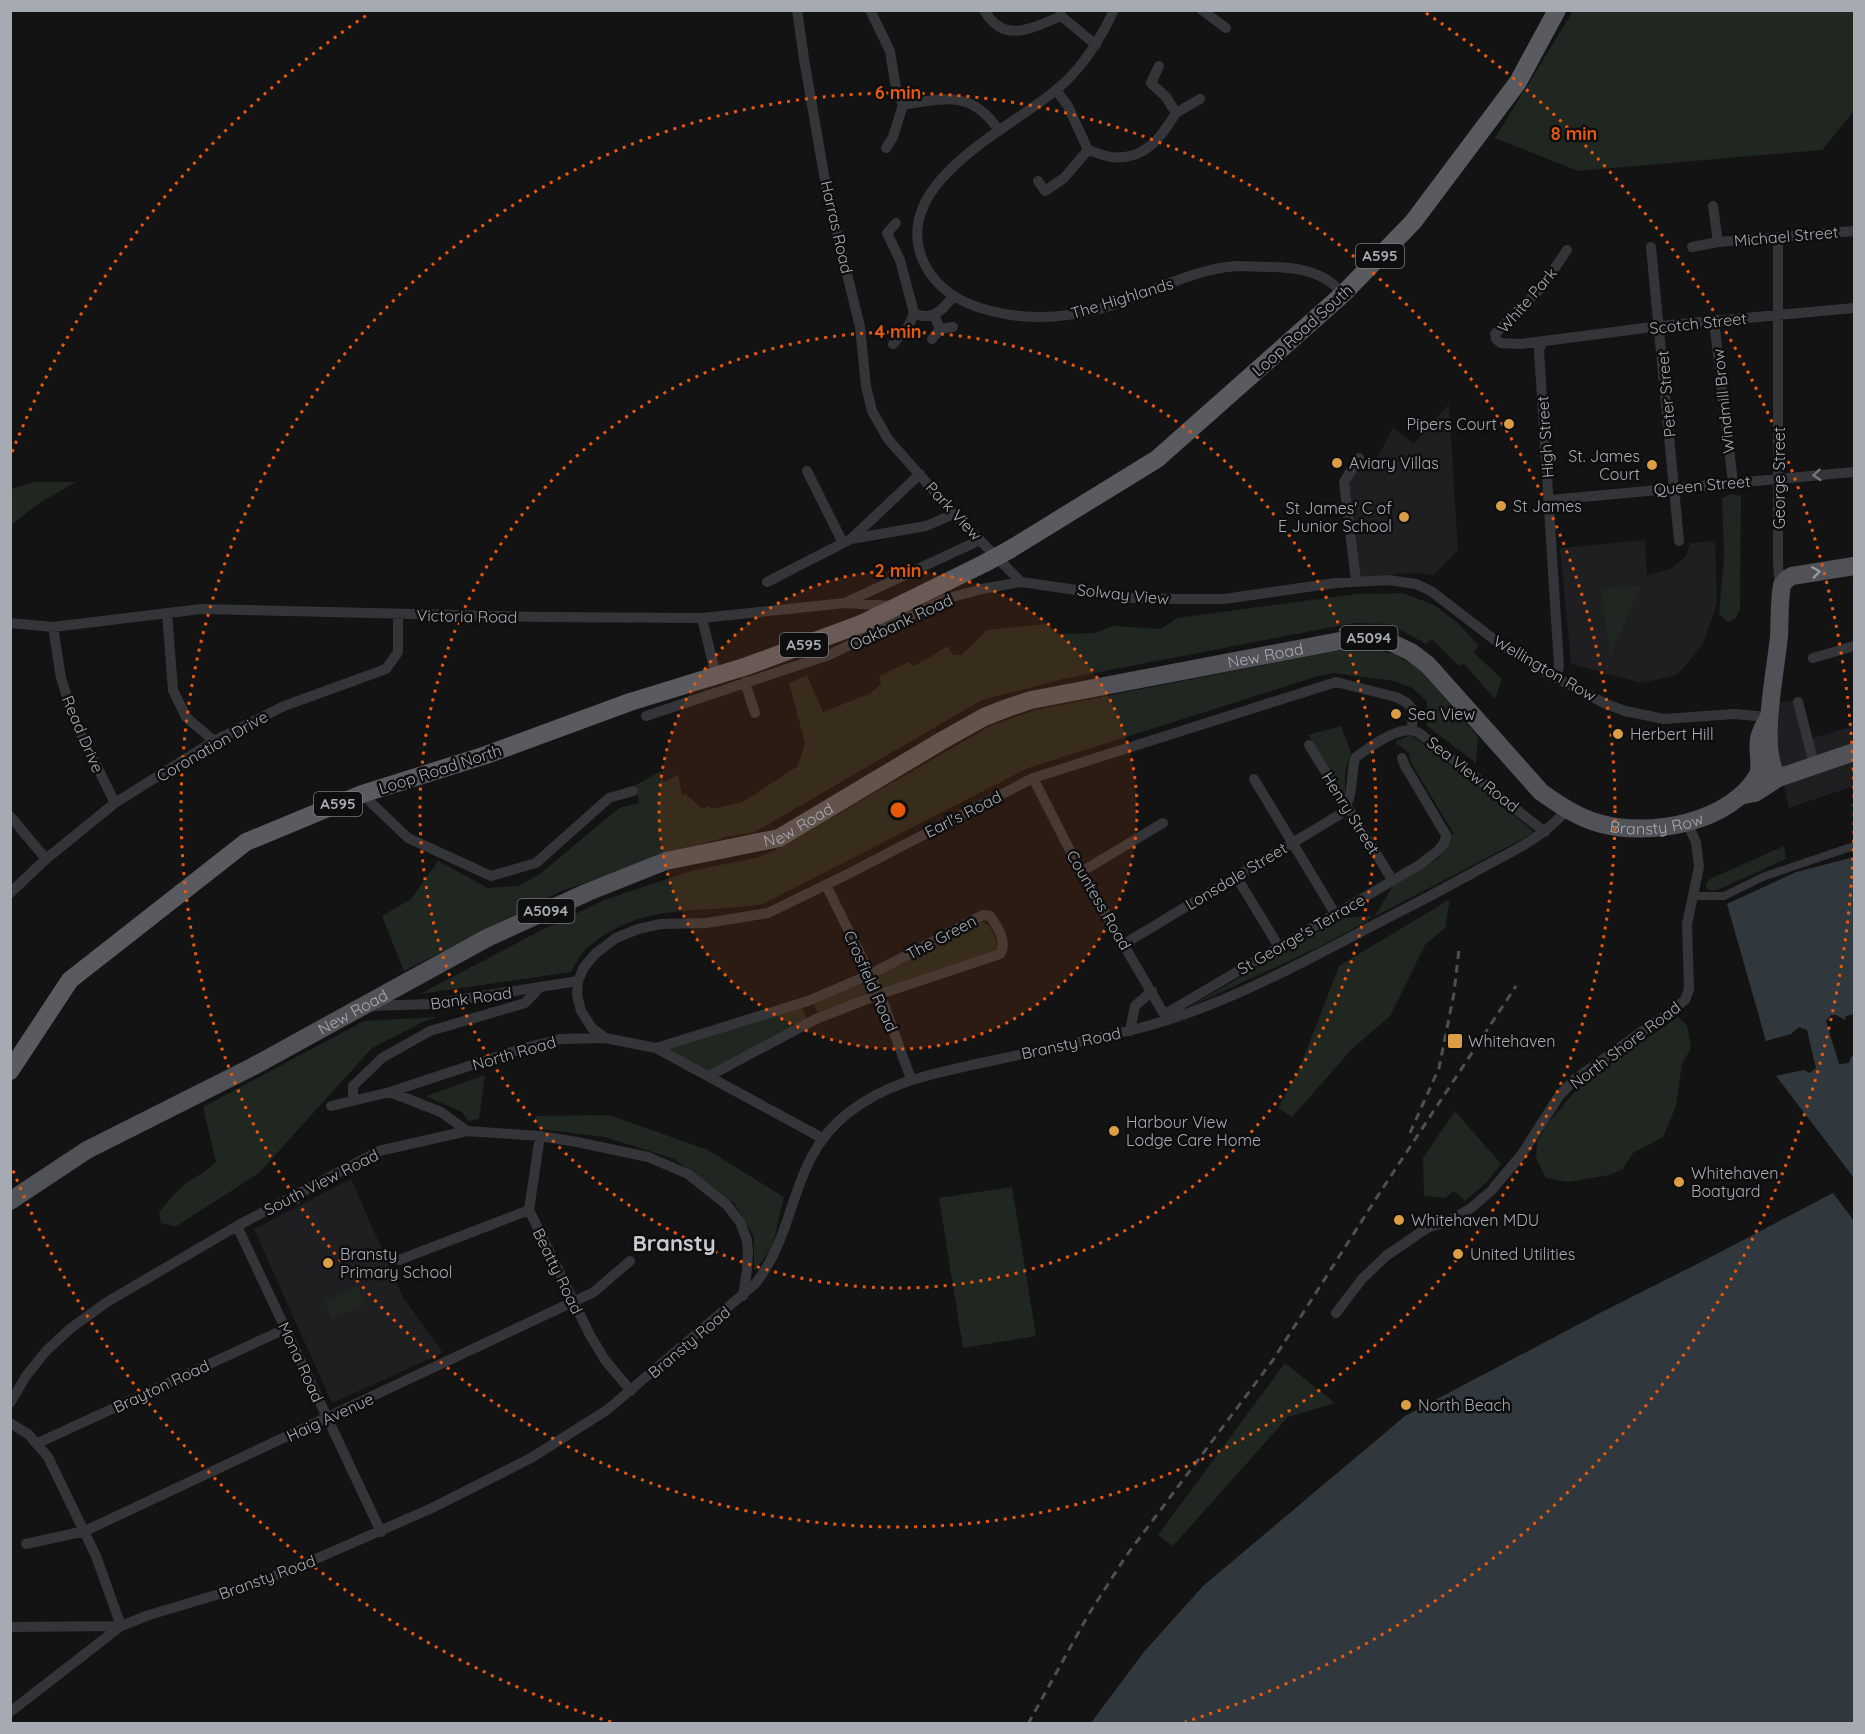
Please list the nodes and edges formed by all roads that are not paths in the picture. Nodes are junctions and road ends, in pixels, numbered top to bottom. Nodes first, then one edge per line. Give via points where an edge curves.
1 (797, 10) edge
2 (870, 10) edge
3 (984, 10) edge
4 (1114, 10) edge
5 (1202, 10) edge
6 (1557, 10) edge
7 (1060, 13) edge
8 (1217, 15) edge
9 (1227, 28) dead end
10 (1095, 45) junction
11 (1159, 66) dead end
12 (1056, 90) junction
13 (1200, 99) dead end
14 (903, 105) junction
15 (1176, 113) junction
16 (998, 129) junction
17 (886, 148) dead end
18 (1088, 150) junction
19 (1042, 190) dead end
20 (1713, 206) dead end
21 (896, 223) dead end
22 (1854, 231) edge
23 (1778, 237) junction
24 (1718, 242) junction
25 (1692, 247) dead end
26 (1567, 250) dead end
27 (1640, 260) dead end
28 (1343, 294) junction
29 (953, 296) junction
30 (1854, 308) edge
31 (914, 313) junction
32 (934, 315) junction
33 (1778, 315) junction
34 (1714, 321) junction
35 (1660, 326) junction
36 (953, 327) dead end
37 (940, 329) junction
38 (932, 339) dead end
39 (1543, 341) junction
40 (893, 344) dead end
41 (888, 439) joint
42 (1359, 458) dead end
43 (807, 471) dead end
44 (1854, 472) edge
45 (920, 474) junction
46 (1779, 479) junction
47 (1732, 482) junction
48 (1675, 488) junction
49 (1550, 500) junction
50 (954, 514) junction
51 (980, 540) junction
52 (847, 541) junction
53 (1679, 541) dead end
54 (1854, 566) edge
55 (1356, 581) junction
56 (767, 582) dead end
57 (1021, 582) junction
58 (1335, 583) joint
59 (1782, 585) junction
60 (845, 603) junction
61 (925, 608) junction
62 (167, 613) junction
63 (398, 614) junction
64 (702, 618) junction
65 (10, 623) edge
66 (53, 627) junction
67 (1854, 646) edge
68 (1813, 658) dead end
69 (746, 674) junction
70 (716, 676) junction
71 (1556, 678) junction
72 (1798, 702) dead end
73 (755, 713) dead end
74 (646, 716) dead end
75 (1769, 717) junction
76 (1412, 729) junction
77 (214, 741) junction
78 (1309, 745) dead end
79 (1854, 752) edge
80 (1402, 758) dead end
81 (1814, 764) junction
82 (1759, 773) junction
83 (1033, 778) junction
84 (1778, 778) junction
85 (1254, 779) dead end
86 (633, 791) dead end
87 (363, 794) junction
88 (1742, 795) junction
89 (115, 804) junction
90 (1347, 806) junction
91 (1568, 809) junction
92 (10, 816) edge
93 (1163, 823) dead end
94 (1687, 823) junction
95 (1545, 832) junction
96 (1293, 842) junction
97 (1854, 846) edge
98 (46, 859) junction
99 (1081, 872) junction
100 (1236, 876) junction
101 (1393, 880) junction
102 (826, 885) junction
103 (10, 893) edge
104 (1693, 896) junction
105 (1336, 915) junction
106 (1124, 944) junction
107 (1280, 947) junction
108 (871, 974) junction
109 (578, 981) junction
110 (539, 988) junction
111 (1152, 991) junction
112 (880, 994) junction
113 (362, 1006) junction
114 (1167, 1017) junction
115 (1130, 1031) junction
116 (605, 1038) junction
117 (656, 1048) junction
118 (10, 1071) edge
119 (709, 1076) junction
120 (911, 1079) junction
121 (390, 1092) junction
122 (353, 1101) junction
123 (331, 1106) dead end
124 (467, 1131) junction
125 (540, 1136) junction
126 (822, 1138) junction
127 (10, 1201) edge
128 (529, 1210) junction
129 (237, 1226) junction
130 (399, 1260) dead end
131 (630, 1261) dead end
132 (742, 1296) junction
133 (573, 1302) junction
134 (1336, 1313) dead end
135 (285, 1329) junction
136 (631, 1391) junction
137 (10, 1403) edge
138 (327, 1419) junction
139 (10, 1423) edge
140 (38, 1443) junction
141 (85, 1532) junction
142 (381, 1532) junction
143 (26, 1544) dead end
144 (122, 1626) junction
145 (10, 1627) edge
146 (10, 1712) edge

1 - 41 street, Harras Road via 827,192 860,327 869,401
2 - 14 street via 890,51
3 - 7 street via 1006,32 1020,31
4 - 10 street, The Highlands
5 - 8 street
6 - 28 highway, Loop Road South / A595 via 1518,82 1413,222
7 - 10 street
8 - 9 street
10 - 12 street, The Highlands
11 - 15 street via 1146,85 1166,97
12 - 16 street, The Highlands
12 - 18 street via 1068,106
13 - 15 street
14 - 16 street via 942,98 970,102 988,115
14 - 17 street via 895,139
15 - 18 street via 1163,134 1140,154 1111,157
16 - 29 street, The Highlands via 948,171 928,196 919,220 922,258 939,286
18 - 19 street via 1064,178
20 - 24 street, Michael Street
21 - 31 street via 884,232 900,260
22 - 23 street, Michael Street
23 - 24 street, Michael Street
23 - 33 street, George Street
24 - 25 street, Michael Street
26 - 39 street, White Park via 1542,286 1495,334 1501,343
27 - 35 street, Peter Street via 1652,252
28 - 29 street, The Highlands via 1329,281 1292,267 1236,266 1064,315 1004,314
28 - 69 highway, Loop Road South / A595, bridge via 1157,459 985,563 861,624
29 - 32 street
30 - 33 street, Scotch Street
31 - 32 street via 922,317
31 - 40 street
32 - 37 street
33 - 34 street, Scotch Street
33 - 46 street, George Street
34 - 35 street, Scotch Street
34 - 47 street, Windmill Brow
35 - 39 street, Scotch Street
35 - 48 street, Peter Street
36 - 37 street
37 - 38 street
39 - 49 street, High Street via 1539,350
41 - 45 street, Park View
42 - 55 street via 1344,482
43 - 52 street
44 -> 46 street, Queen Street
45 - 50 street, Park View
45 - 52 street
46 - 47 street, Queen Street
46 - 59 street, George Street via 1778,562
47 - 48 street, Queen Street
48 - 49 street, Queen Street
48 - 53 street, Peter Street
49 - 71 street, High Street via 1559,666
50 - 51 street, Park View
50 - 52 street via 926,526
51 - 57 street, Park View
51 - 60 street
52 - 56 street
59 -> 54 main road via 1792,576
55 - 58 street, Wellington Row
55 - 71 street, Wellington Row via 1416,584
57 - 58 street, Solway View via 1133,598 1224,598
57 - 61 street, Oakbank Road via 945,599
59 - 75 main road, George Street
60 - 61 street, Victoria Road
60 - 64 street, Victoria Road
61 - 69 street, Oakbank Road via 830,655
62 - 63 street, Victoria Road via 201,609
62 - 66 street, Victoria Road
62 - 77 street via 173,690 186,717
63 - 64 street, Victoria Road
63 - 77 street, Coronation Drive via 398,652 386,669 284,706
64 - 70 street
65 - 66 street, Victoria Road
66 - 89 street, Read Drive via 61,678 76,724
67 - 68 street
69 - 70 highway, Loop Road North / A595
69 - 73 street
69 - 74 street, Oakbank Road
70 - 87 highway, Loop Road North / A595
71 - 75 street, Wellington Row via 1606,704 1650,716
72 - 81 street
75 - 82 main road, George Street via 1757,746
75 - 84 main road, George Street via 1770,757
76 - 83 street, Earl's Road via 1413,710 1407,703 1336,682
76 - 90 street, Sea View Road via 1386,738 1355,758
76 - 95 street, Sea View Road
77 - 89 street, Coronation Drive
78 - 90 street, Henry Street
79 - 81 main road, A5094
80 - 101 street, St George's Terrace via 1446,835 1436,852
81 - 84 main road, A5094
82 - 84 main road
82 - 88 main road, A5094
83 - 99 street, Countess Road
83 - 102 street, Earl's Road
84 - 88 main road, A5094 via 1755,793
85 - 96 street
86 - 87 street via 609,798 536,863 491,876 408,838
87 - 118 highway, Loop Road North / A595 via 246,842 70,980
88 - 94 main road, Bransty Row / A5094
89 - 98 street, Coronation Drive
90 - 96 street, Lonsdale Street via 1339,815
90 - 101 street, Henry Street
91 - 94 main road, Bransty Row / A5094 via 1598,824 1629,829
91 - 95 street, Bransty Road
91 - 113 main road, New Road / A5094 via 1532,783 1428,665 1411,652 1386,640 1332,641 1007,708 943,740 779,838 666,861 588,892 487,938
92 - 98 street
93 - 99 street
94 - 104 street, North Shore Road via 1699,853
95 - 114 street, Bransty Road via 1313,958
96 - 100 street, Lonsdale Street
96 - 105 street
97 - 104 street via 1765,876 1724,896
98 - 103 street, Coronation Drive
99 - 106 street, Countess Road
100 - 106 street, Lonsdale Street
100 - 107 street
101 - 105 street, St George's Terrace
102 - 108 street, Crosfield Road
102 - 109 street, Earl's Road via 768,913 638,929 616,938 595,954
104 - 134 street, North Shore Road via 1687,924 1689,989 1685,1000 1575,1079 1558,1096 1522,1154 1491,1191 1471,1208 1427,1228 1386,1256
105 - 107 street, St George's Terrace
106 - 111 street, Countess Road
107 - 114 street, St George's Terrace
108 - 112 street, Crosfield Road
108 - 112 street, The Green via 983,915 990,915 1004,943 1000,954
108 - 117 street, The Green via 808,1001
109 - 110 street, Bank Road
109 - 116 street via 581,1011 592,1028
110 - 113 street, Bank Road via 431,1004
110 - 122 street via 525,1003 430,1031 382,1058 353,1086
111 - 114 street, Countess Road
111 - 115 street via 1135,1006
112 - 119 street, The Green via 816,1019
112 - 120 street, Crosfield Road
113 - 127 main road, New Road / A5094 via 252,1067 87,1150
114 - 115 street, Bransty Road
115 - 120 street, Bransty Road
116 - 117 street, North Road
116 - 121 street, North Road via 560,1039
117 - 119 street, North Road
119 - 126 street, North Road
120 - 126 street, Bransty Road via 859,1104
121 - 122 street, North Road
121 - 124 street via 441,1112
122 - 123 street, North Road
124 - 125 street, South View Road
124 - 129 street, South View Road via 379,1151
125 - 128 street, Beatty Road
125 - 132 street, South View Road via 648,1157 704,1185 734,1213 744,1230 748,1251
126 - 132 street, Bransty Road via 800,1179 776,1253
128 - 130 street
128 - 133 street, Beatty Road
129 - 135 street, Mona Road
129 - 137 street, South View Road via 107,1302 71,1328 36,1362
131 - 133 street, Haig Avenue via 605,1284
132 - 136 street, Bransty Road
133 - 136 street, Beatty Road via 605,1360
133 - 138 street, Haig Avenue
135 - 138 street, Mona Road
135 - 140 street, Brayton Road
136 - 142 street, Bransty Road via 531,1458
138 - 141 street, Haig Avenue
138 - 142 street, Mona Road
139 - 140 street
140 - 141 street
141 - 143 street, Haig Avenue
141 - 144 street
142 - 144 street, Bransty Road via 256,1583
144 - 145 street
144 - 146 street, Bransty Road

